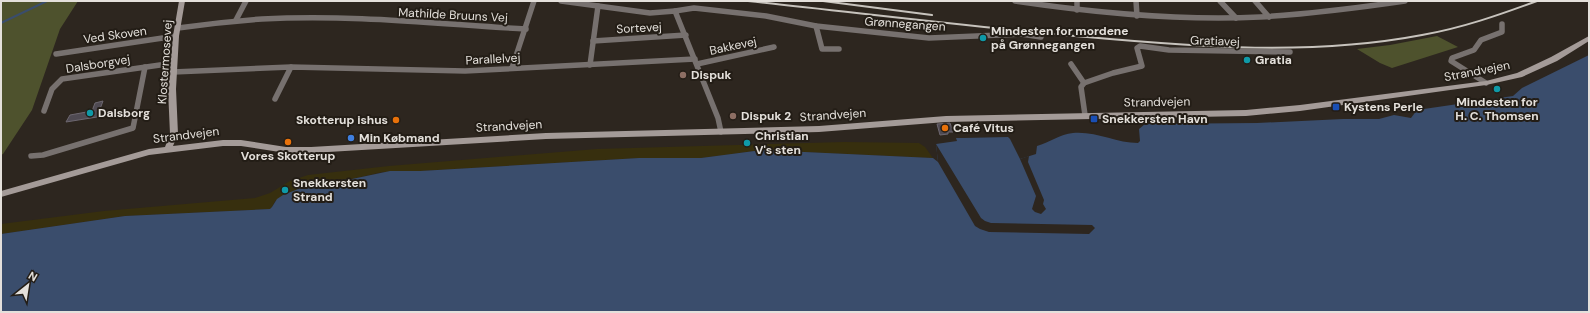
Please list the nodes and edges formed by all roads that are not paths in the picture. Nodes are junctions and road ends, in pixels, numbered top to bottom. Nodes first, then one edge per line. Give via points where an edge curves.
1 (182, 1) edge
2 (246, 1) edge
3 (534, 1) edge
4 (561, 1) edge
5 (1015, 1) edge
6 (1076, 1) edge
7 (1136, 1) edge
8 (1220, 1) edge
9 (1255, 1) edge
10 (1405, 1) edge
11 (598, 6) junction
12 (1077, 10) junction
13 (675, 11) junction
14 (1137, 16) junction
15 (1269, 17) junction
16 (1236, 18) junction
17 (236, 20) junction
18 (1502, 24) dead end
19 (816, 26) junction
20 (178, 28) junction
21 (526, 29) junction
22 (686, 35) junction
23 (176, 36) junction
24 (1041, 37) dead end
25 (1589, 38) edge
26 (593, 41) junction
27 (774, 47) dead end
28 (839, 49) dead end
29 (1290, 52) dead end
30 (56, 54) dead end
31 (695, 59) junction
32 (174, 63) junction
33 (697, 64) junction
34 (1071, 64) dead end
35 (590, 65) junction
36 (144, 67) junction
37 (291, 67) junction
38 (512, 68) junction
39 (173, 72) junction
40 (1084, 83) junction
41 (1486, 83) junction
42 (275, 99) dead end
43 (44, 111) dead end
44 (1086, 115) junction
45 (721, 132) junction
46 (168, 148) junction
47 (31, 156) dead end
48 (1, 194) edge

1 - 20 main road, Klostermosevej
2 - 17 street
3 - 21 street
4 - 11 street, Grønnegangen
5 - 12 street
6 - 12 street
7 - 14 street
8 - 16 street
9 - 15 street
10 - 15 street
11 - 13 street, Grønnegangen via 650,13
11 - 26 street
12 - 14 street
13 - 19 street, Grønnegangen via 700,9 766,16
13 - 22 street
14 - 16 street
15 - 16 street
17 - 20 street, Mathilde Bruuns Vej
17 - 21 street, Mathilde Bruuns Vej via 348,19
18 - 41 street via 1502,32 1480,40 1474,50 1452,58 1451,61
19 - 24 street, Grønnegangen via 930,38 1021,34
19 - 28 street via 822,49
20 - 23 main road, Klostermosevej
21 - 38 street
22 - 26 street, Sortevej
22 - 31 street
23 - 30 street, Ved Skoven
23 - 32 main road, Klostermosevej
25 - 41 main road, Strandvejen via 1554,59 1519,75
26 - 35 street
27 - 33 street, Bakkevej
29 - 40 street, Gratiavej via 1169,50 1140,46 1137,48 1142,66
31 - 33 street
31 - 35 street, Parallelvej
32 - 36 street, Dalsborgvej
32 - 39 main road, Klostermosevej
33 - 45 street
34 - 40 street
35 - 38 street, Parallelvej
36 - 43 street, Dalsborgvej via 62,79 52,90
36 - 47 street via 134,128 43,155
37 - 38 street, Parallelvej via 465,71
37 - 39 street, Parallelvej
37 - 42 street
39 - 46 main road, Klostermosevej via 174,134
40 - 44 street via 1082,87
41 - 44 main road, Strandvejen via 1246,113
44 - 45 main road, Strandvejen via 946,119 819,129
45 - 46 main road, Strandvejen via 546,136 311,150 286,150 236,142
46 - 48 main road, Strandvejen

